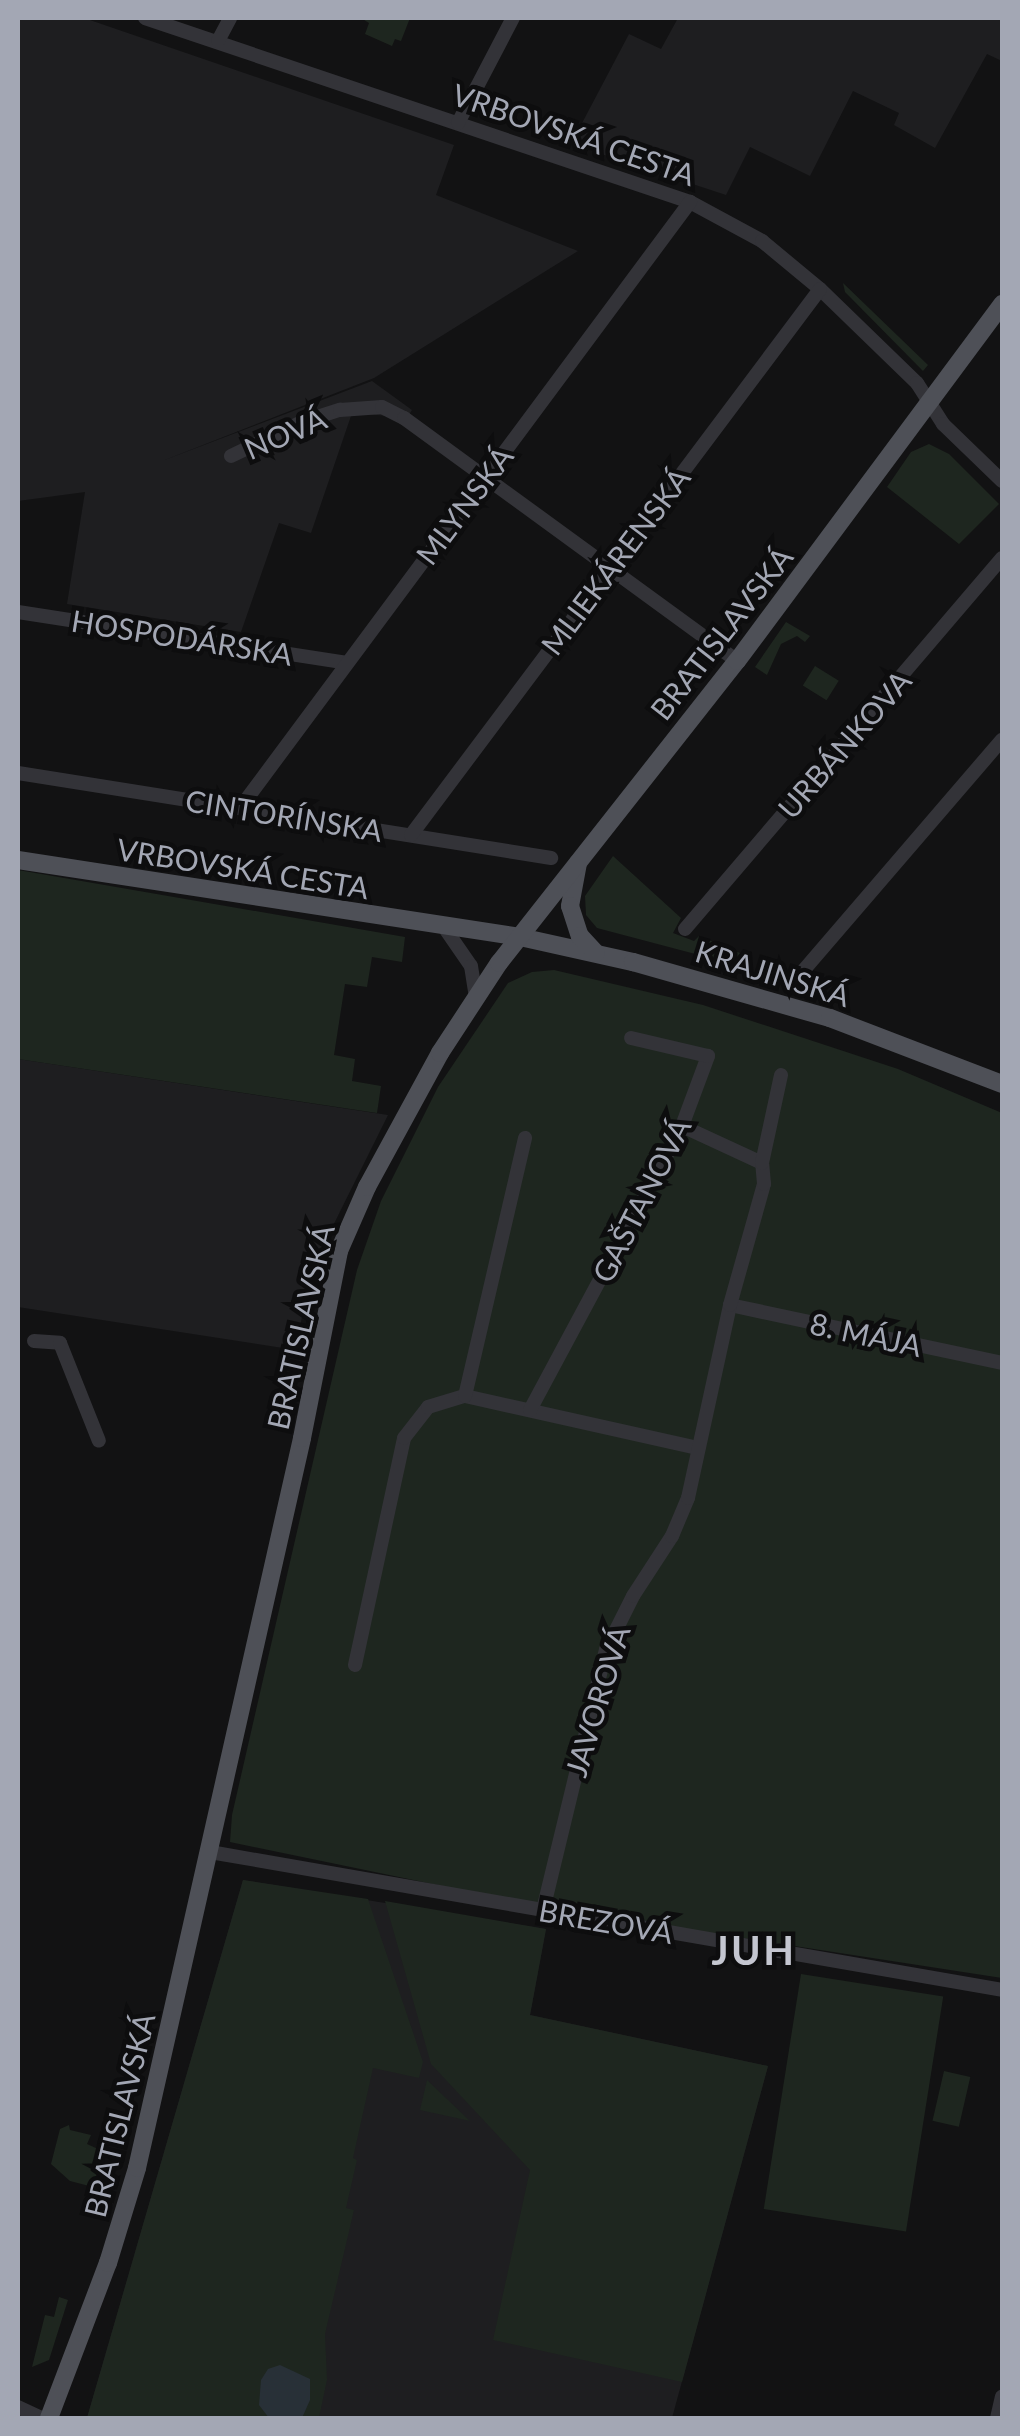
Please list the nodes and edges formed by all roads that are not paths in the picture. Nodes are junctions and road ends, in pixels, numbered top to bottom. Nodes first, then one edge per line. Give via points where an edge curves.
1 (145, 18) edge
2 (230, 18) edge
3 (513, 18) edge
4 (218, 41) junction
5 (458, 123) junction
6 (690, 202) junction
7 (820, 288) junction
8 (1002, 304) edge
9 (928, 400) junction
10 (231, 456) dead end
11 (485, 476) junction
12 (1002, 481) edge
13 (1002, 558) edge
14 (610, 568) junction
15 (18, 612) edge
16 (738, 661) junction
17 (348, 662) junction
18 (1002, 740) edge
19 (18, 774) edge
20 (240, 808) junction
21 (411, 835) junction
22 (551, 858) dead end
23 (18, 860) edge
24 (578, 863) junction
25 (444, 928) junction
26 (685, 929) dead end
27 (520, 937) junction
28 (596, 953) junction
29 (804, 971) dead end
30 (476, 998) junction
31 (631, 1038) dead end
32 (781, 1075) dead end
33 (1002, 1084) edge
34 (682, 1126) junction
35 (525, 1138) dead end
36 (762, 1164) junction
37 (730, 1305) junction
38 (34, 1340) dead end
39 (1002, 1363) edge
40 (465, 1396) junction
41 (530, 1410) junction
42 (99, 1441) dead end
43 (698, 1448) junction
44 (356, 1665) dead end
45 (210, 1852) junction
46 (543, 1910) junction
47 (1002, 1990) edge
48 (1002, 2396) edge
49 (18, 2407) edge
50 (46, 2418) edge
51 (997, 2418) edge

1 - 4 street, VRBOVSKÁ CESTA
2 - 4 street
3 - 5 street
4 - 5 street, VRBOVSKÁ CESTA
5 - 6 street, VRBOVSKÁ CESTA
6 - 7 street, VRBOVSKÁ CESTA via 762,240
6 - 11 street, MLYNSKÁ
7 - 9 street, VRBOVSKÁ CESTA
7 - 14 street, MLIEKÁRENSKÁ
8 - 9 main road, BRATISLAVSKÁ
9 - 12 street, VRBOVSKÁ CESTA via 952,434
9 - 16 main road, BRATISLAVSKÁ
10 - 11 street, NOVÁ via 302,422 382,407
11 - 14 street, NOVÁ
11 - 17 street, MLYNSKÁ
13 - 26 street, URBÁNKOVA
14 - 16 street, NOVÁ
14 - 21 street, MLIEKÁRENSKÁ
15 - 17 street, HOSPODÁRSKA
16 - 24 main road, BRATISLAVSKÁ
17 - 20 street, MLYNSKÁ
18 - 29 street
19 - 20 street, CINTORÍNSKA
20 - 21 street, CINTORÍNSKA
21 - 22 street, CINTORÍNSKA
23 - 25 main road, VRBOVSKÁ CESTA
24 - 27 main road, BRATISLAVSKÁ
24 - 28 main road via 570,906 580,936
25 - 27 main road, VRBOVSKÁ CESTA
25 - 30 street via 471,966
27 - 28 main road, KRAJINSKÁ
27 - 30 main road, BRATISLAVSKÁ
28 - 33 main road, KRAJINSKÁ via 830,1018
30 - 45 main road, BRATISLAVSKÁ via 367,1186 340,1251
31 - 34 street, GAŠTANOVÁ via 708,1056
32 - 36 street, JAVOROVÁ
34 - 36 street
34 - 41 street, GAŠTANOVÁ
35 - 40 street
36 - 37 street, JAVOROVÁ via 764,1184
37 - 39 street, 8. MÁJA
37 - 43 street, JAVOROVÁ
38 - 42 street via 60,1343
40 - 41 street
40 - 44 street via 428,1407 404,1438
41 - 43 street
43 - 46 street, JAVOROVÁ via 672,1536 606,1650
45 - 46 street, BREZOVÁ
45 - 50 main road, BRATISLAVSKÁ via 137,2168 108,2263
46 - 47 street, BREZOVÁ
48 - 51 street
49 - 50 street

